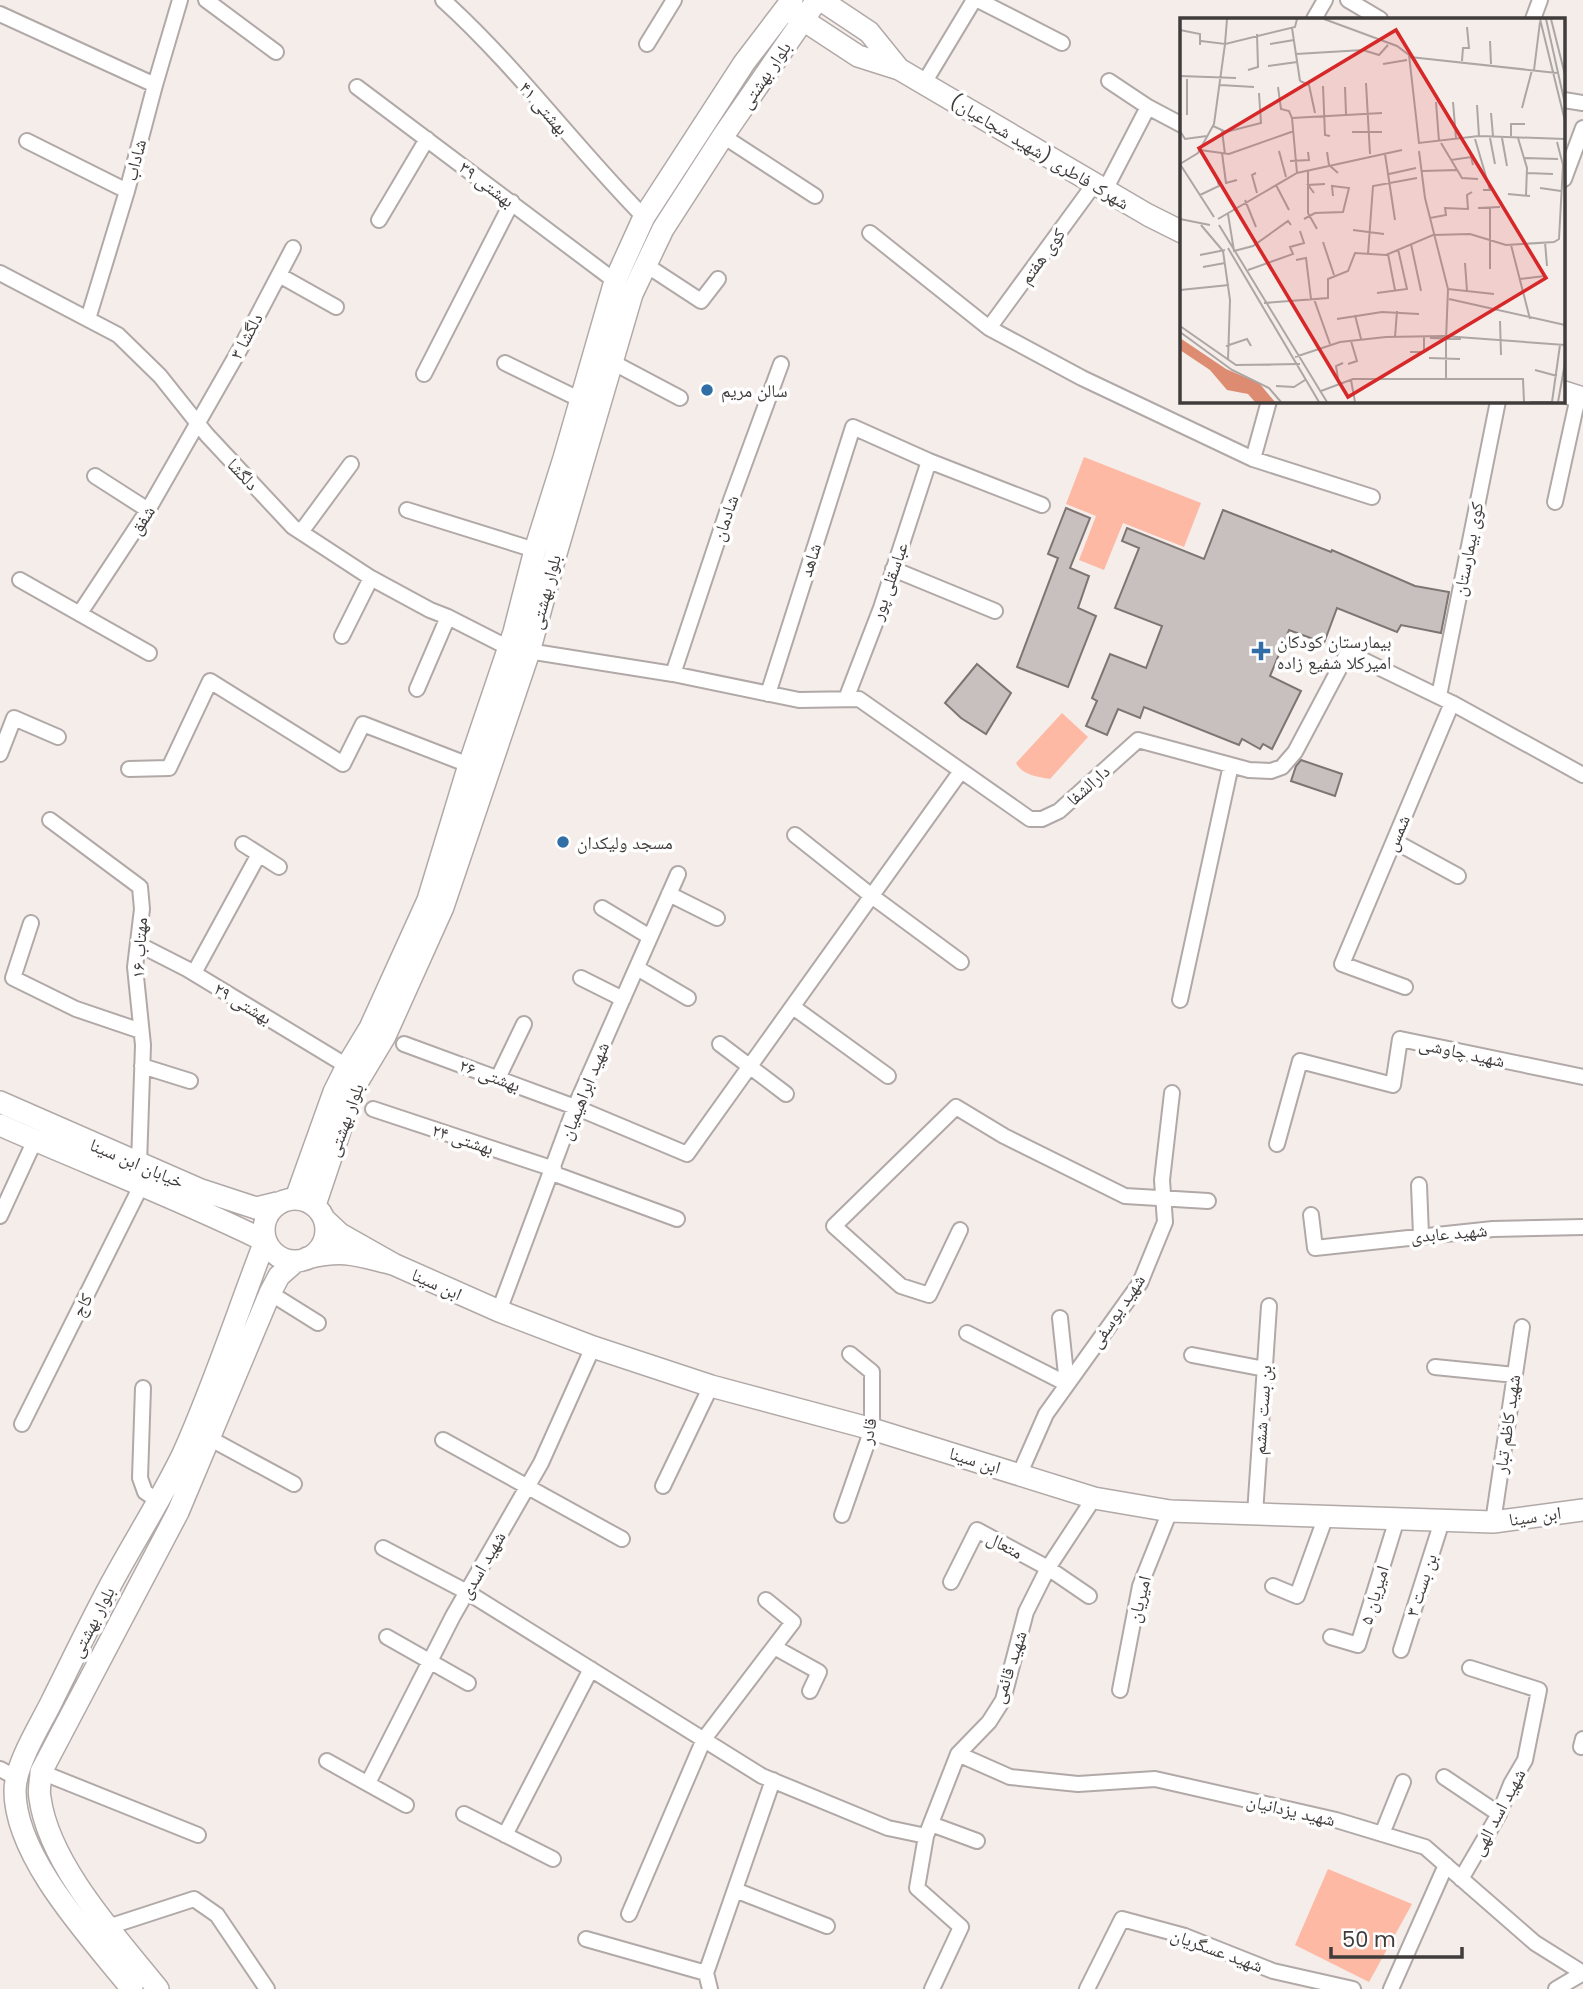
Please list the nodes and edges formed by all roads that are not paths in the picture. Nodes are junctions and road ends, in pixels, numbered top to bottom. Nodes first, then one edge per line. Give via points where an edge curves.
1 (206, 0) edge
2 (443, 0) edge
3 (674, 0) edge
4 (819, 0) edge
5 (976, 0) edge
6 (1325, 0) edge
7 (1348, 0) edge
8 (1540, 0) edge
9 (178, 1) edge
10 (789, 7) edge
11 (0, 14) edge
12 (1315, 18) edge
13 (1378, 18) edge
14 (1533, 18) edge
15 (1062, 43) dead end
16 (647, 44) dead end
17 (276, 52) dead end
18 (899, 69) junction
19 (1109, 81) dead end
20 (924, 83) junction
21 (155, 85) junction
22 (357, 87) dead end
23 (1148, 107) junction
24 (1180, 124) edge
25 (1583, 128) edge
26 (723, 136) junction
27 (427, 139) junction
28 (27, 141) dead end
29 (1566, 173) edge
30 (1100, 186) junction
31 (127, 191) junction
32 (815, 196) dead end
33 (512, 202) junction
34 (645, 217) junction
35 (379, 220) dead end
36 (1180, 231) edge
37 (870, 233) dead end
38 (293, 248) dead end
39 (646, 265) junction
40 (0, 273) edge
41 (279, 275) junction
42 (718, 279) dead end
43 (615, 281) junction
44 (336, 307) dead end
45 (88, 318) junction
46 (989, 328) junction
47 (612, 362) junction
48 (505, 363) dead end
49 (781, 363) dead end
50 (424, 374) dead end
51 (1575, 396) edge
52 (680, 398) dead end
53 (581, 400) junction
54 (1269, 402) edge
55 (1498, 402) edge
56 (198, 424) junction
57 (1253, 459) junction
58 (929, 461) junction
59 (351, 464) dead end
60 (94, 477) dead end
61 (1372, 497) dead end
62 (1555, 502) dead end
63 (1042, 505) dead end
64 (148, 510) junction
65 (407, 510) dead end
66 (301, 532) junction
67 (535, 550) junction
68 (893, 569) junction
69 (371, 578) junction
70 (20, 580) dead end
71 (995, 611) dead end
72 (80, 613) junction
73 (448, 617) junction
74 (342, 636) dead end
75 (519, 650) junction
76 (149, 653) dead end
77 (673, 674) junction
78 (417, 690) dead end
79 (768, 694) junction
80 (846, 699) junction
81 (1445, 699) junction
82 (6, 722) edge
83 (58, 737) dead end
84 (0, 754) edge
85 (470, 765) junction
86 (1231, 765) junction
87 (129, 769) dead end
88 (961, 771) junction
89 (1583, 775) edge
90 (50, 820) dead end
91 (795, 835) dead end
92 (1394, 841) junction
93 (243, 844) dead end
94 (259, 854) junction
95 (279, 867) dead end
96 (678, 874) dead end
97 (1458, 876) dead end
98 (439, 891) junction
99 (669, 894) junction
100 (873, 897) junction
101 (602, 908) dead end
102 (717, 918) dead end
103 (31, 923) dead end
104 (650, 937) junction
105 (138, 944) junction
106 (961, 962) dead end
107 (637, 968) junction
108 (194, 974) junction
109 (581, 978) dead end
110 (1405, 987) dead end
111 (688, 998) dead end
112 (623, 999) junction
113 (1180, 1000) dead end
114 (793, 1007) junction
115 (524, 1024) dead end
116 (141, 1031) junction
117 (404, 1044) dead end
118 (720, 1044) dead end
119 (142, 1066) junction
120 (347, 1066) junction
121 (750, 1067) junction
122 (888, 1076) dead end
123 (1583, 1077) edge
124 (498, 1078) junction
125 (190, 1081) dead end
126 (1172, 1093) dead end
127 (786, 1094) dead end
128 (0, 1102) edge
129 (575, 1107) junction
130 (373, 1109) dead end
131 (0, 1125) edge
132 (34, 1140) junction
133 (1277, 1144) dead end
134 (139, 1164) junction
135 (553, 1171) junction
136 (1419, 1185) dead end
137 (141, 1186) junction
138 (198, 1198) junction
139 (1164, 1199) junction
140 (1209, 1201) dead end
141 (303, 1206) junction
142 (1311, 1215) dead end
143 (0, 1216) edge
144 (677, 1219) dead end
145 (1583, 1227) edge
146 (960, 1230) dead end
147 (1421, 1235) junction
148 (265, 1241) junction
149 (301, 1260) junction
150 (393, 1264) junction
151 (270, 1293) junction
152 (1269, 1306) dead end
153 (499, 1311) junction
154 (1060, 1318) dead end
155 (318, 1323) dead end
156 (1522, 1327) dead end
157 (967, 1333) dead end
158 (593, 1347) junction
159 (850, 1354) dead end
160 (1192, 1355) dead end
161 (1435, 1367) dead end
162 (1265, 1368) junction
163 (1515, 1375) junction
164 (1067, 1384) junction
165 (711, 1386) junction
166 (143, 1388) dead end
167 (22, 1424) dead end
168 (872, 1429) junction
169 (209, 1438) junction
170 (443, 1440) dead end
171 (1020, 1473) junction
172 (294, 1484) dead end
173 (663, 1486) dead end
174 (527, 1487) junction
175 (1094, 1498) junction
176 (157, 1500) junction
177 (1583, 1510) edge
178 (1170, 1511) junction
179 (178, 1512) junction
180 (1255, 1514) junction
181 (842, 1515) dead end
182 (1326, 1516) junction
183 (1397, 1519) junction
184 (1442, 1521) junction
185 (1493, 1522) junction
186 (622, 1539) dead end
187 (383, 1548) dead end
188 (1048, 1568) junction
189 (951, 1582) dead end
190 (1273, 1586) dead end
191 (467, 1592) junction
192 (1089, 1596) dead end
193 (766, 1600) dead end
194 (387, 1637) dead end
195 (1331, 1637) dead end
196 (774, 1647) junction
197 (1401, 1650) dead end
198 (430, 1662) junction
199 (1470, 1668) dead end
200 (591, 1669) junction
201 (468, 1683) dead end
202 (1120, 1690) dead end
203 (810, 1691) dead end
204 (704, 1739) junction
205 (958, 1754) junction
206 (327, 1761) dead end
207 (41, 1772) junction
208 (8, 1773) edge
209 (1444, 1777) dead end
210 (773, 1780) junction
211 (1403, 1782) dead end
212 (368, 1783) junction
213 (406, 1805) dead end
214 (464, 1814) dead end
215 (1499, 1814) junction
216 (928, 1830) junction
217 (1382, 1834) junction
218 (198, 1835) dead end
219 (505, 1835) junction
220 (977, 1841) dead end
221 (553, 1859) dead end
222 (1446, 1865) junction
223 (1461, 1879) junction
224 (735, 1890) junction
225 (629, 1914) dead end
226 (827, 1926) dead end
227 (108, 1927) junction
228 (586, 1939) dead end
229 (706, 1973) junction
230 (1583, 1973) edge
231 (132, 1989) edge
232 (158, 1989) edge
233 (267, 1989) edge
234 (710, 1989) edge
235 (932, 1989) edge
236 (1087, 1989) edge
237 (1353, 1989) edge
238 (1391, 1989) edge
239 (1556, 1989) edge

1 - 17 street
2 - 34 street, بهشتی ۴۱ via 475,29
3 - 16 street
4 - 10 main road, بلوار بهشتی
4 - 18 main road, شهرک فاطری (شهید شجاعیان) via 869,32
5 - 15 street
5 - 20 street
6 - 12 street
7 - 13 street
8 - 14 street
9 - 21 street, شاداب
10 - 18 main road, شهرک فاطری (شهید شجاعیان) via 858,56
10 - 26 main road, بلوار بهشتی
10 - 34 main road, بلوار بهشتی via 744,63
11 - 21 street
18 - 20 main road, شهرک فاطری (شهید شجاعیان)
19 - 23 street
20 - 30 main road, شهرک فاطری (شهید شجاعیان)
21 - 31 street, شاداب
22 - 27 street, بهشتی ۳۹
23 - 24 street
23 - 30 street, کوی هفتم
25 - 29 street
26 - 32 street
26 - 39 main road, بلوار بهشتی via 663,229
27 - 33 street, بهشتی ۳۹
27 - 35 street
28 - 31 street
30 - 36 main road, شهرک فاطری (شهید شجاعیان)
30 - 46 street, کوی هفتم
31 - 45 street, شاداب
33 - 43 street, بهشتی ۳۹
33 - 50 street
34 - 43 main road, بلوار بهشتی
37 - 46 street
38 - 41 street, دلگشا ۳
39 - 42 street via 701,301
39 - 47 main road, بلوار بهشتی
40 - 45 street, دلگشا
41 - 44 street
41 - 56 street, دلگشا ۳
43 - 53 main road, بلوار بهشتی
45 - 56 street, دلگشا via 118,335 160,376
46 - 57 street
47 - 52 street
47 - 75 main road, بلوار بهشتی via 555,557
48 - 53 street
49 - 77 street, شادمان
51 - 62 street
53 - 67 main road, بلوار بهشتی
54 - 57 street
55 - 81 street, کوی بیمارستان
56 - 64 street, شفق
56 - 66 street, دلگشا
57 - 61 street
58 - 63 street
58 - 68 street, عباسقلی پور
58 - 79 street, شاهد via 853,427
59 - 66 street
60 - 64 street
64 - 72 street, شفق
65 - 67 street
66 - 69 street, دلگشا
67 - 75 main road, بلوار بهشتی
68 - 71 street
68 - 80 street, عباسقلی پور
69 - 73 street, دلگشا
69 - 74 street
70 - 72 street
72 - 76 street
73 - 75 street, دلگشا
73 - 78 street
75 - 77 street, دارالشفا
75 - 85 main road, بلوار بهشتی
75 - 98 main road, بلوار بهشتی
77 - 79 street, دارالشفا
79 - 80 street, دارالشفا via 799,700
80 - 88 street, دارالشفا via 859,699
81 - 86 street, دارالشفا via 1347,654 1282,767 1271,771
81 - 89 street, دارالشفا
81 - 92 street, شمس
82 - 83 street via 15,718
82 - 84 street
85 - 87 street via 363,724 343,764 210,681 169,768
85 - 98 main road, بلوار بهشتی
86 - 88 street, دارالشفا via 1138,740 1059,811 1042,819 1030,819
86 - 113 street
88 - 100 street
90 - 105 street, مهتاب ۱۶ via 140,887
91 - 100 street
92 - 97 street
92 - 110 street, شمس via 1342,964
93 - 94 street
94 - 95 street
94 - 108 street
96 - 99 street, شهید ابراهیمیان
98 - 120 main road, بلوار بهشتی
98 - 141 main road, بلوار بهشتی via 385,1036 355,1086
99 - 102 street
99 - 104 street, شهید ابراهیمیان
100 - 106 street
100 - 114 street
101 - 104 street
103 - 116 street via 12,978 76,1009
104 - 107 street, شهید ابراهیمیان
105 - 108 street, بهشتی ۲۹
105 - 116 street, مهتاب ۱۶ via 135,967
107 - 111 street
107 - 112 street, شهید ابراهیمیان
108 - 120 street, بهشتی ۲۹
109 - 112 street
112 - 129 street, شهید ابراهیمیان
114 - 121 street
114 - 122 street
115 - 124 street
116 - 119 street, مهتاب ۱۶
117 - 124 street, بهشتی ۲۶
118 - 121 street
119 - 125 street
119 - 134 street, مهتاب ۱۶
120 - 141 main road, بلوار بهشتی via 334,1093
121 - 127 street
121 - 129 street, بهشتی ۲۶ via 687,1154
123 - 133 street, شهید چاوشی via 1401,1039 1394,1085 1300,1061
124 - 129 street, بهشتی ۲۶
126 - 139 street, شهید یوسفی
128 - 134 main road, خیابان ابن سینا
129 - 135 street, شهید ابراهیمیان
130 - 135 street, بهشتی ۲۴
131 - 132 main road, خیابان ابن سینا
132 - 137 main road, خیابان ابن سینا
132 - 143 street
134 - 138 main road, خیابان ابن سینا
135 - 144 street, بهشتی ۲۴
135 - 153 street, شهید ابراهیمیان
136 - 147 street
137 - 138 main road, خیابان ابن سینا
137 - 167 street, کاج
138 - 141 main road, خیابان ابن سینا via 256,1208
138 - 148 main road, خیابان ابن سینا
139 - 140 street
139 - 146 street via 1125,1196 956,1107 834,1226 901,1286 929,1295
139 - 164 street, شهید یوسفی via 1165,1223 1140,1283
141 - 148 main road via 266,1216
141 - 149 main road via 325,1237 315,1253
141 - 150 main road
142 - 147 street, شهید عابدی via 1315,1248
145 - 147 street, شهید عابدی
148 - 149 main road via 281,1258
148 - 176 main road, بلوار بهشتی via 182,1454
149 - 150 main road via 334,1252
149 - 151 main road, بلوار بهشتی via 279,1276
150 - 153 main road, ابن سینا
151 - 155 street
151 - 169 main road, بلوار بهشتی
152 - 162 street, بن بست ششم
153 - 158 main road, ابن سینا
154 - 164 street
156 - 163 street, شهید کاظم تبار
157 - 164 street
158 - 165 main road, ابن سینا
158 - 174 street, شهید اسدی
159 - 168 street, قادر via 872,1372
160 - 162 street
161 - 163 street
162 - 180 street, بن بست ششم
163 - 185 street, شهید کاظم تبار
164 - 171 street, شهید یوسفی via 1046,1414
165 - 168 main road, ابن سینا
165 - 173 street
166 - 176 street via 140,1478 145,1492
168 - 171 main road, ابن سینا
168 - 181 street, قادر
169 - 172 street
169 - 179 main road, بلوار بهشتی
170 - 174 street
171 - 175 main road, ابن سینا
174 - 186 street
174 - 191 street, شهید اسدی
175 - 178 main road, ابن سینا
175 - 188 street, شهید قائمی
176 - 179 main road
176 - 208 main road, بلوار بهشتی via 31,1743
177 - 185 main road, ابن سینا
178 - 180 main road, ابن سینا
178 - 202 street, امیریان via 1140,1586
179 - 207 main road, بلوار بهشتی
180 - 182 main road, ابن سینا
182 - 183 main road, ابن سینا
182 - 190 street via 1297,1596
183 - 184 main road, ابن سینا
183 - 195 street, امیریان ۵ via 1358,1645
184 - 185 main road, ابن سینا
184 - 197 street, بن بست ۳
187 - 191 street
188 - 189 street, متعال via 977,1530
188 - 192 street
188 - 205 street, شهید قائمی via 1026,1612 1003,1700
191 - 198 street, شهید اسدی
191 - 200 street
193 - 196 street via 793,1622
194 - 198 street
196 - 203 street via 819,1672
196 - 204 street
198 - 201 street
198 - 212 street, شهید اسدی
199 - 215 street, شهید اسد الهی via 1539,1690 1525,1760
200 - 204 street
200 - 219 street
204 - 210 street
204 - 225 street
205 - 216 street, شهید قائمی
205 - 217 street, شهید یزدانیان via 1010,1777 1078,1784 1155,1779
206 - 212 street
207 - 218 street
207 - 227 main road, بلوار بهشتی via 39,1797 61,1859
208 - 231 main road, بلوار بهشتی via 36,1860 53,1889
209 - 215 street
210 - 216 street via 888,1828
210 - 224 street
211 - 217 street
212 - 213 street
214 - 219 street
215 - 223 street, شهید اسد الهی
216 - 220 street
216 - 235 street, شهید قائمی via 917,1888 961,1927
217 - 222 street, شهید یزدانیان via 1425,1847
219 - 221 street
222 - 223 street, شهید یزدانیان
222 - 238 street
223 - 230 street, شهید یزدانیان via 1535,1944
224 - 226 street
224 - 229 street
227 - 232 main road, بلوار بهشتی
227 - 233 street via 194,1899 217,1914
228 - 229 street
229 - 234 street
230 - 239 street
236 - 237 street, شهید عسگریان via 1122,1919 1185,1936 1273,1971

